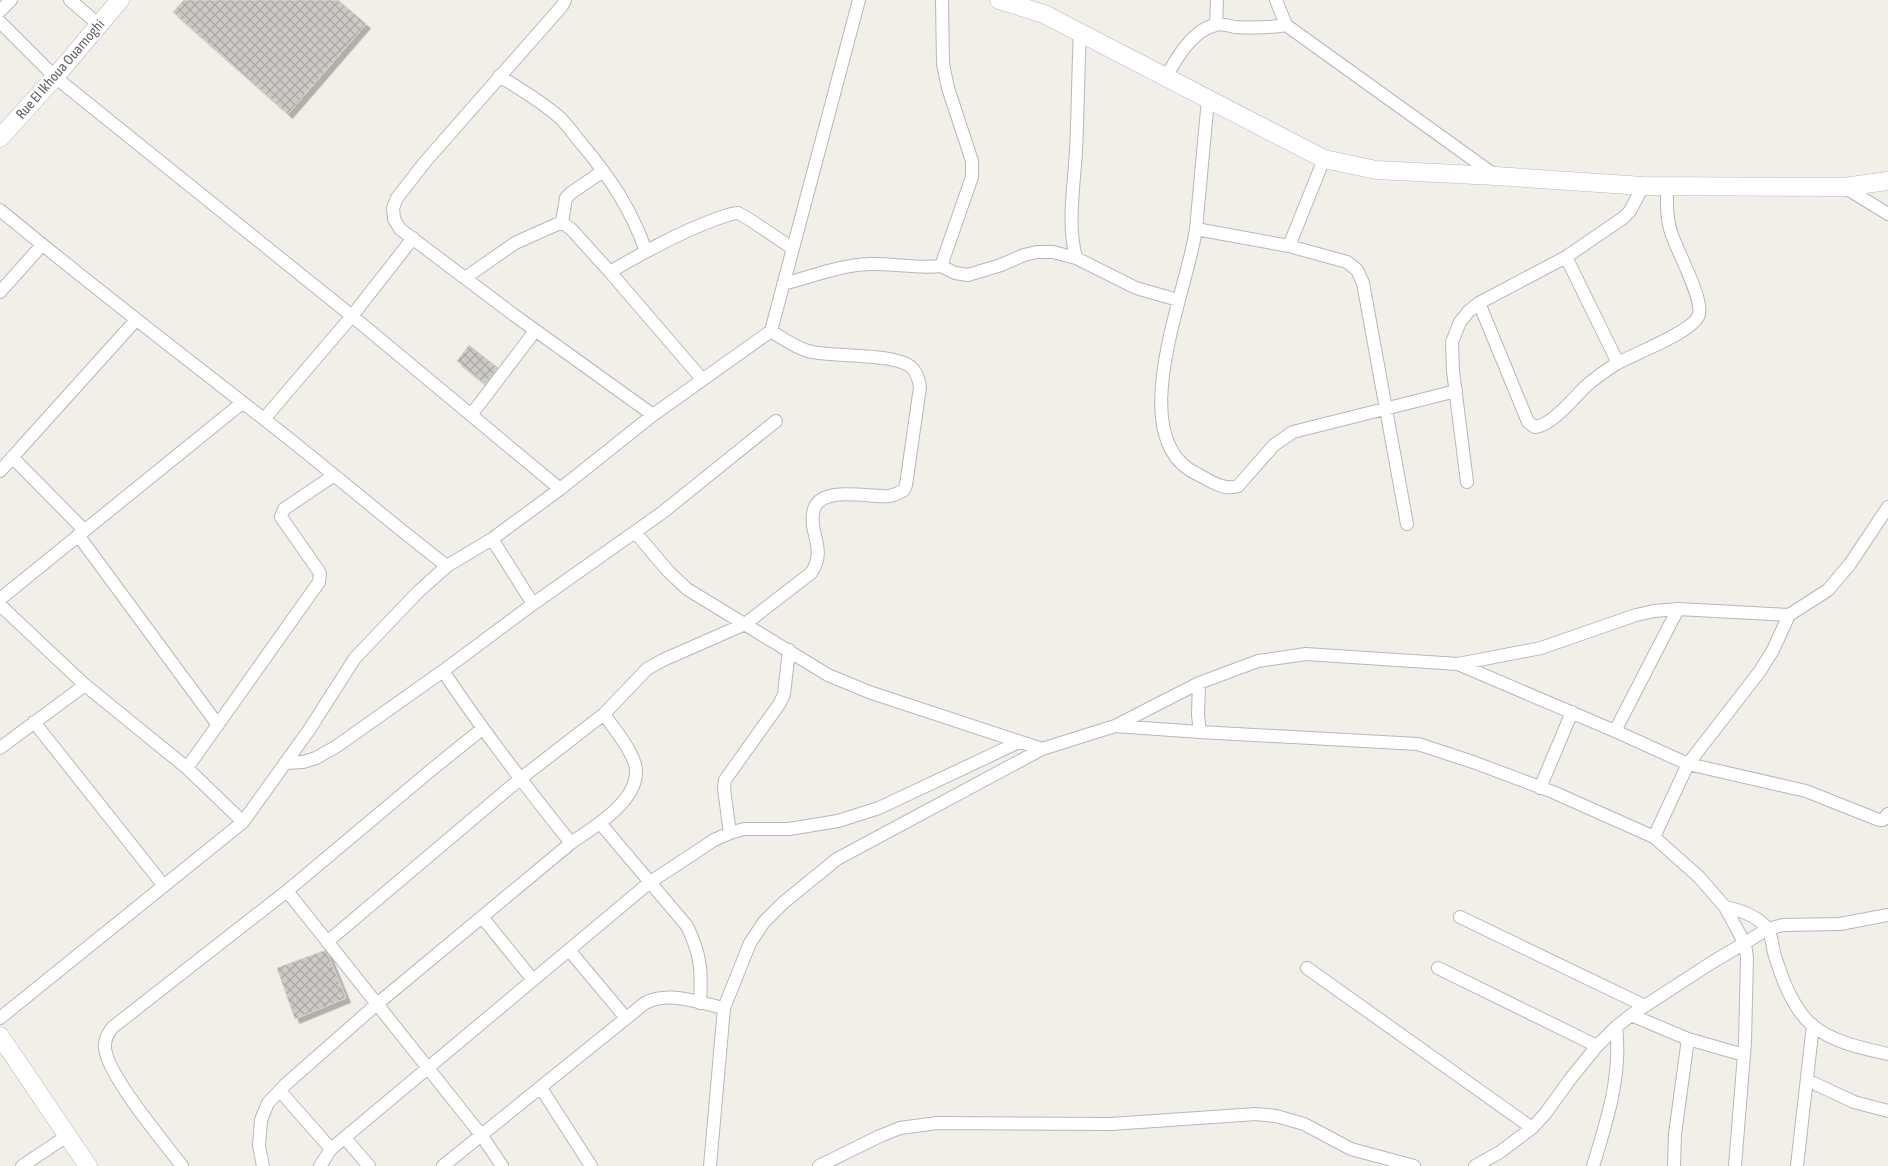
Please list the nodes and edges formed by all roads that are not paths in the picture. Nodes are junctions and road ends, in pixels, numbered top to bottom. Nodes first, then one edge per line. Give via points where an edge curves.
1 (10, 0) edge
2 (71, 0) edge
3 (120, 0) edge
4 (565, 0) edge
5 (859, 0) edge
6 (942, 0) edge
7 (999, 0) edge
8 (1217, 0) edge
9 (1276, 0) edge
10 (0, 11) edge
11 (0, 22) edge
12 (98, 24) junction
13 (1216, 24) junction
14 (1286, 25) junction
15 (1080, 32) junction
16 (499, 76) junction
17 (55, 77) junction
18 (1166, 77) junction
19 (1208, 99) junction
20 (2, 132) edge
21 (1324, 159) junction
22 (603, 171) junction
23 (1496, 176) junction
24 (1888, 181) edge
25 (1643, 186) junction
26 (1667, 186) junction
27 (1844, 186) junction
28 (0, 210) edge
29 (1888, 214) edge
30 (562, 222) junction
31 (1196, 229) junction
32 (413, 238) junction
33 (42, 245) junction
34 (1289, 246) junction
35 (792, 248) junction
36 (646, 251) junction
37 (1566, 257) junction
38 (1076, 258) junction
39 (941, 266) junction
40 (610, 272) junction
41 (465, 278) junction
42 (783, 284) junction
43 (0, 292) edge
44 (1178, 300) junction
45 (1480, 303) junction
46 (352, 316) junction
47 (136, 320) junction
48 (535, 330) junction
49 (770, 331) junction
50 (1618, 363) junction
51 (702, 379) junction
52 (1456, 391) junction
53 (242, 403) junction
54 (1386, 408) junction
55 (471, 415) junction
56 (653, 415) junction
57 (264, 419) junction
58 (776, 421) dead end
59 (12, 457) junction
60 (0, 471) edge
61 (333, 476) junction
62 (1467, 482) dead end
63 (560, 489) junction
64 (1888, 507) edge
65 (1407, 524) dead end
66 (635, 532) junction
67 (81, 533) junction
68 (492, 539) junction
69 (447, 566) junction
70 (0, 599) edge
71 (533, 604) junction
72 (0, 605) edge
73 (1678, 609) junction
74 (1789, 615) junction
75 (745, 624) junction
76 (789, 650) junction
77 (1458, 664) junction
78 (444, 671) junction
79 (1199, 683) junction
80 (85, 685) junction
81 (1572, 712) junction
82 (604, 714) junction
83 (34, 722) junction
84 (218, 726) junction
85 (1115, 726) junction
86 (482, 729) junction
87 (1615, 731) junction
88 (1200, 732) junction
89 (1019, 742) junction
90 (0, 748) edge
91 (1042, 749) junction
92 (285, 764) junction
93 (1688, 764) junction
94 (186, 768) junction
95 (520, 779) junction
96 (1540, 788) junction
97 (1886, 819) edge
98 (243, 822) junction
99 (600, 823) junction
100 (730, 833) junction
101 (1654, 837) junction
102 (571, 844) junction
103 (649, 883) junction
104 (164, 886) junction
105 (287, 891) junction
106 (1725, 907) junction
107 (1888, 914) edge
108 (482, 917) junction
109 (1460, 917) dead end
110 (1768, 929) junction
111 (327, 942) junction
112 (1745, 944) junction
113 (569, 950) junction
114 (1307, 968) dead end
115 (1438, 968) dead end
116 (533, 980) junction
117 (700, 1003) junction
118 (377, 1004) junction
119 (1645, 1006) junction
120 (724, 1008) junction
121 (1631, 1015) junction
122 (0, 1018) edge
123 (626, 1018) junction
124 (1813, 1025) junction
125 (1616, 1027) junction
126 (0, 1036) edge
127 (1688, 1039) junction
128 (1597, 1046) junction
129 (1888, 1054) edge
130 (1744, 1055) junction
131 (428, 1068) junction
132 (1807, 1080) junction
133 (541, 1088) junction
134 (280, 1091) junction
135 (1888, 1111) edge
136 (1532, 1128) junction
137 (67, 1136) junction
138 (482, 1136) junction
139 (345, 1138) junction
140 (331, 1149) junction
141 (22, 1166) edge
142 (88, 1166) edge
143 (182, 1166) edge
144 (263, 1166) edge
145 (320, 1166) edge
146 (369, 1166) edge
147 (444, 1166) edge
148 (502, 1166) edge
149 (591, 1166) edge
150 (710, 1166) edge
151 (820, 1166) edge
152 (1414, 1166) edge
153 (1475, 1166) edge
154 (1593, 1166) edge
155 (1674, 1166) edge
156 (1735, 1166) edge
157 (1797, 1166) edge

1 - 10 street
2 - 12 street
3 - 12 street, Rue EI Ikhoua Ouarnoghi
4 - 16 street
5 - 35 street
6 - 39 street via 943,64 972,160 972,177
7 - 15 street via 1044,14
8 - 13 street
9 - 14 street
11 - 17 street
12 - 17 street, Rue EI Ikhoua Ouarnoghi
13 - 14 street via 1270,28
13 - 18 street via 1191,40
14 - 23 street
15 - 18 street
15 - 38 street via 1071,218
16 - 22 street via 530,94 560,118
16 - 32 street via 397,198 393,208 394,219 400,229
17 - 20 street, Rue EI Ikhoua Ouarnoghi
17 - 46 street
18 - 19 street
19 - 21 street
19 - 31 street
21 - 23 street via 1376,170
21 - 34 street
22 - 30 street via 570,193 566,198
22 - 36 street via 621,195
23 - 25 street
24 - 27 street
25 - 26 street
25 - 37 street via 1624,218
26 - 27 street
26 - 50 street via 1671,234 1695,291 1699,316 1689,328
27 - 29 street
28 - 33 street
30 - 40 street
30 - 41 street via 515,244
31 - 34 street
31 - 44 street
32 - 41 street
32 - 46 street
33 - 43 street
33 - 47 street
34 - 54 street via 1347,262 1357,270 1363,284
35 - 36 street via 739,213 701,225
35 - 42 street
36 - 40 street
37 - 45 street
37 - 50 street
38 - 39 street via 1037,252 968,275
38 - 44 street via 1136,288
39 - 42 street via 851,266
40 - 51 street
41 - 48 street
42 - 49 street
44 - 54 street via 1160,389 1160,412 1174,457 1190,472 1232,488 1238,486 1274,445 1294,432
45 - 50 street via 1528,422 1535,427 1572,402
45 - 52 street via 1469,310 1460,322 1452,342
46 - 55 street
46 - 57 street
47 - 53 street
47 - 59 street
48 - 55 street
48 - 56 street
49 - 51 street
49 - 75 street via 807,351 902,362 918,376 920,387 904,490 891,496 835,494 823,498 812,514 817,564 804,579
51 - 56 street
52 - 54 street
52 - 62 street
53 - 57 street
53 - 67 street
54 - 65 street
55 - 63 street
56 - 63 street
57 - 61 street
58 - 66 street
59 - 60 street
59 - 67 street
61 - 69 street
61 - 84 street via 284,509 281,517 318,570 319,582
63 - 68 street
64 - 74 street via 1850,564 1828,590
66 - 71 street
66 - 75 street via 688,589
67 - 70 street
67 - 84 street
68 - 69 street
68 - 71 street
69 - 92 street via 355,658
71 - 78 street
72 - 80 street
73 - 74 street
73 - 77 street via 1636,615 1541,648
73 - 87 street
74 - 93 street via 1760,671
75 - 76 street
75 - 82 street via 647,669
76 - 89 street via 828,674 869,692
76 - 100 street via 780,703 725,780
77 - 79 street via 1306,654 1258,661
77 - 81 street
78 - 86 street
78 - 92 street via 337,746 316,758
79 - 85 street
79 - 88 street
80 - 83 street
80 - 94 street
81 - 87 street
81 - 96 street
82 - 95 street
82 - 99 street via 630,753 636,770 630,795
83 - 90 street
83 - 104 street
84 - 94 street
85 - 88 street
85 - 91 street
86 - 95 street
86 - 105 street
87 - 93 street
88 - 96 street via 1418,744
89 - 91 street
89 - 100 street via 879,808 854,816 789,829 744,829
91 - 120 street via 836,859 764,922 750,943
92 - 98 street
93 - 97 street via 1806,791 1869,817
93 - 101 street
94 - 98 street
95 - 102 street
95 - 111 street
96 - 101 street
98 - 104 street
99 - 102 street
99 - 103 street
100 - 103 street
101 - 106 street via 1699,877
102 - 108 street
103 - 113 street
103 - 117 street via 687,926 696,945 700,965
104 - 122 street
105 - 111 street
105 - 143 street via 107,1035 105,1048 110,1067
106 - 110 street via 1743,910
106 - 112 street
107 - 110 street via 1840,924 1783,925
108 - 116 street
108 - 118 street
109 - 119 street
110 - 112 street
110 - 124 street via 1786,984 1800,1011
111 - 118 street
112 - 119 street
112 - 130 street
113 - 116 street
113 - 123 street
114 - 136 street
115 - 128 street
116 - 131 street
117 - 120 street
117 - 123 street via 667,996 655,998
118 - 131 street
118 - 134 street
119 - 121 street
120 - 150 street
121 - 125 street
121 - 127 street
123 - 133 street
124 - 129 street via 1843,1042
124 - 132 street
125 - 128 street
125 - 154 street via 1618,1068
126 - 137 street
127 - 130 street
127 - 155 street via 1675,1134
128 - 136 street
130 - 156 street
131 - 138 street
131 - 139 street
132 - 135 street via 1854,1102
132 - 157 street
133 - 138 street
133 - 149 street
134 - 140 street
134 - 144 street via 268,1104 261,1120 259,1146
136 - 153 street
137 - 141 street
137 - 142 street
138 - 147 street
138 - 148 street
139 - 140 street
139 - 146 street
140 - 145 street
151 - 152 street via 900,1128 937,1123 1111,1124 1256,1114 1304,1124 1351,1148

